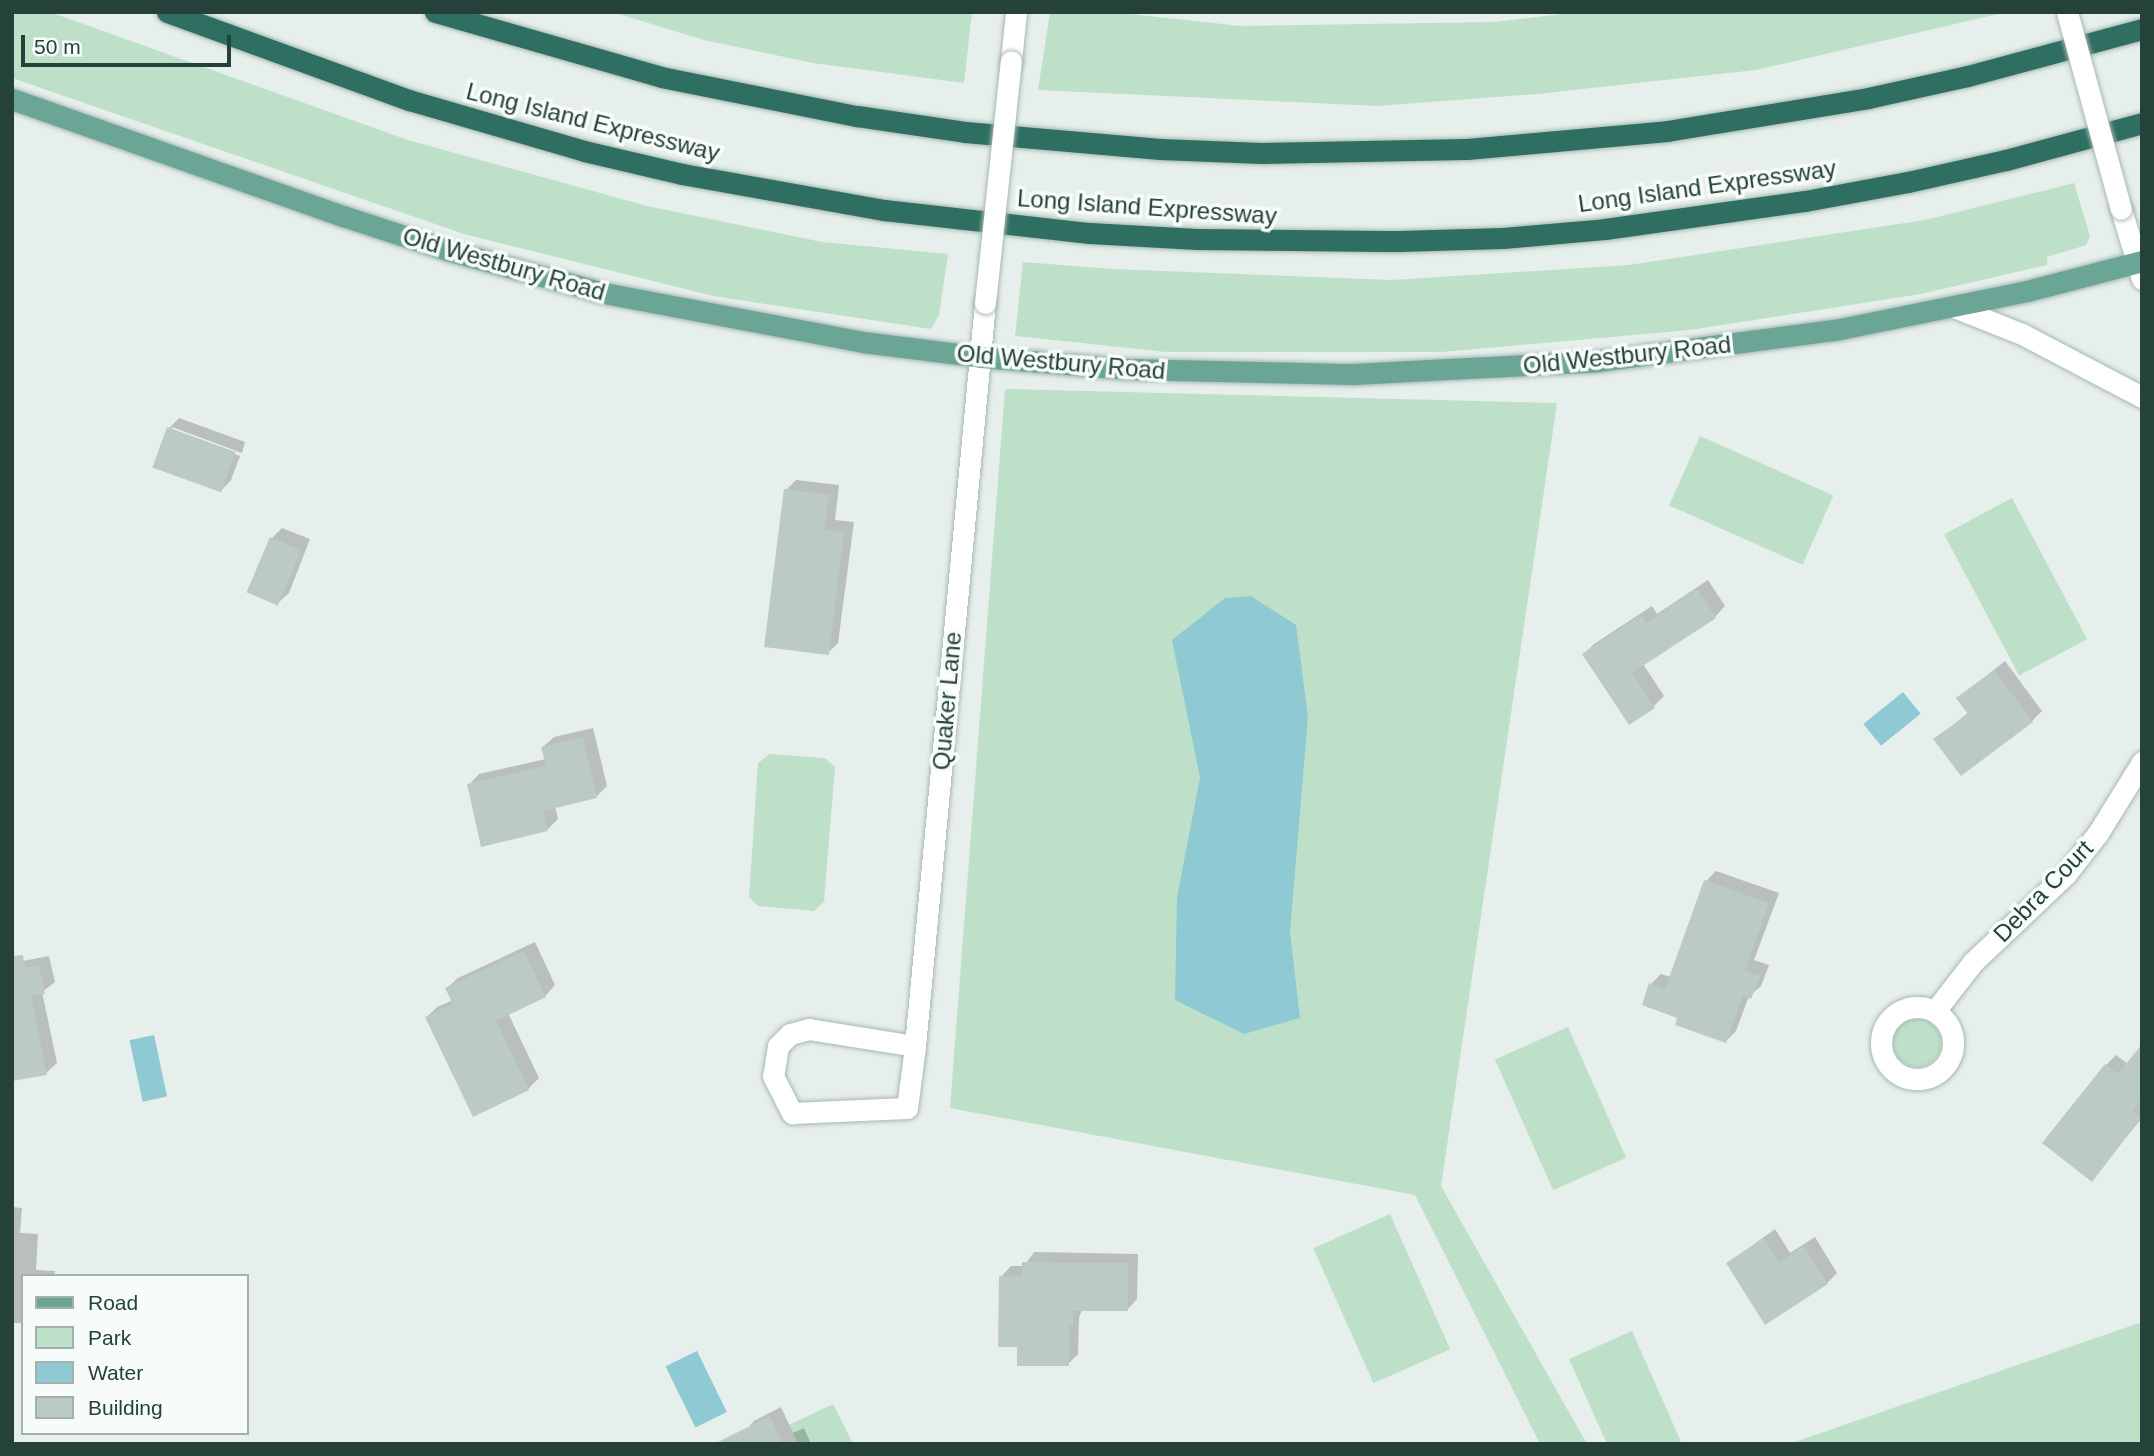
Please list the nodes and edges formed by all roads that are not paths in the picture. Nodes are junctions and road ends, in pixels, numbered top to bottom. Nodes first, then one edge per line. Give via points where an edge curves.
1 (167, 12) edge
2 (435, 12) edge
3 (1016, 12) edge
4 (2067, 12) edge
5 (2142, 29) edge
6 (12, 99) edge
7 (2142, 123) edge
8 (2140, 267) edge
9 (1954, 307) junction
10 (981, 357) junction
11 (2142, 397) edge
12 (2142, 762) edge
13 (1934, 1011) dead end
14 (915, 1046) junction

1 - 7 highway, Long Island Expressway via 409,100 584,151 682,174 884,210 1090,233 1296,243 1503,238 1605,229 1908,182
2 - 5 highway via 661,77 858,116 965,132 1261,153 1467,149 1667,131 1881,95
3 - 10 street, Quaker Lane, bridge
4 - 8 street, Old Westbury Road, bridge
6 - 10 main road, Old Westbury Road via 343,216 560,282 783,328
8 - 9 main road, Old Westbury Road
9 - 10 main road, Old Westbury Road via 1684,352 1429,372 1207,373
9 - 11 street via 2022,334
10 - 14 street, Quaker Lane
12 - 13 street, Debra Court via 2066,874 1973,962
14 - 14 street, Quaker Lane via 907,1108 792,1113 773,1076 778,1046 790,1034 809,1030

